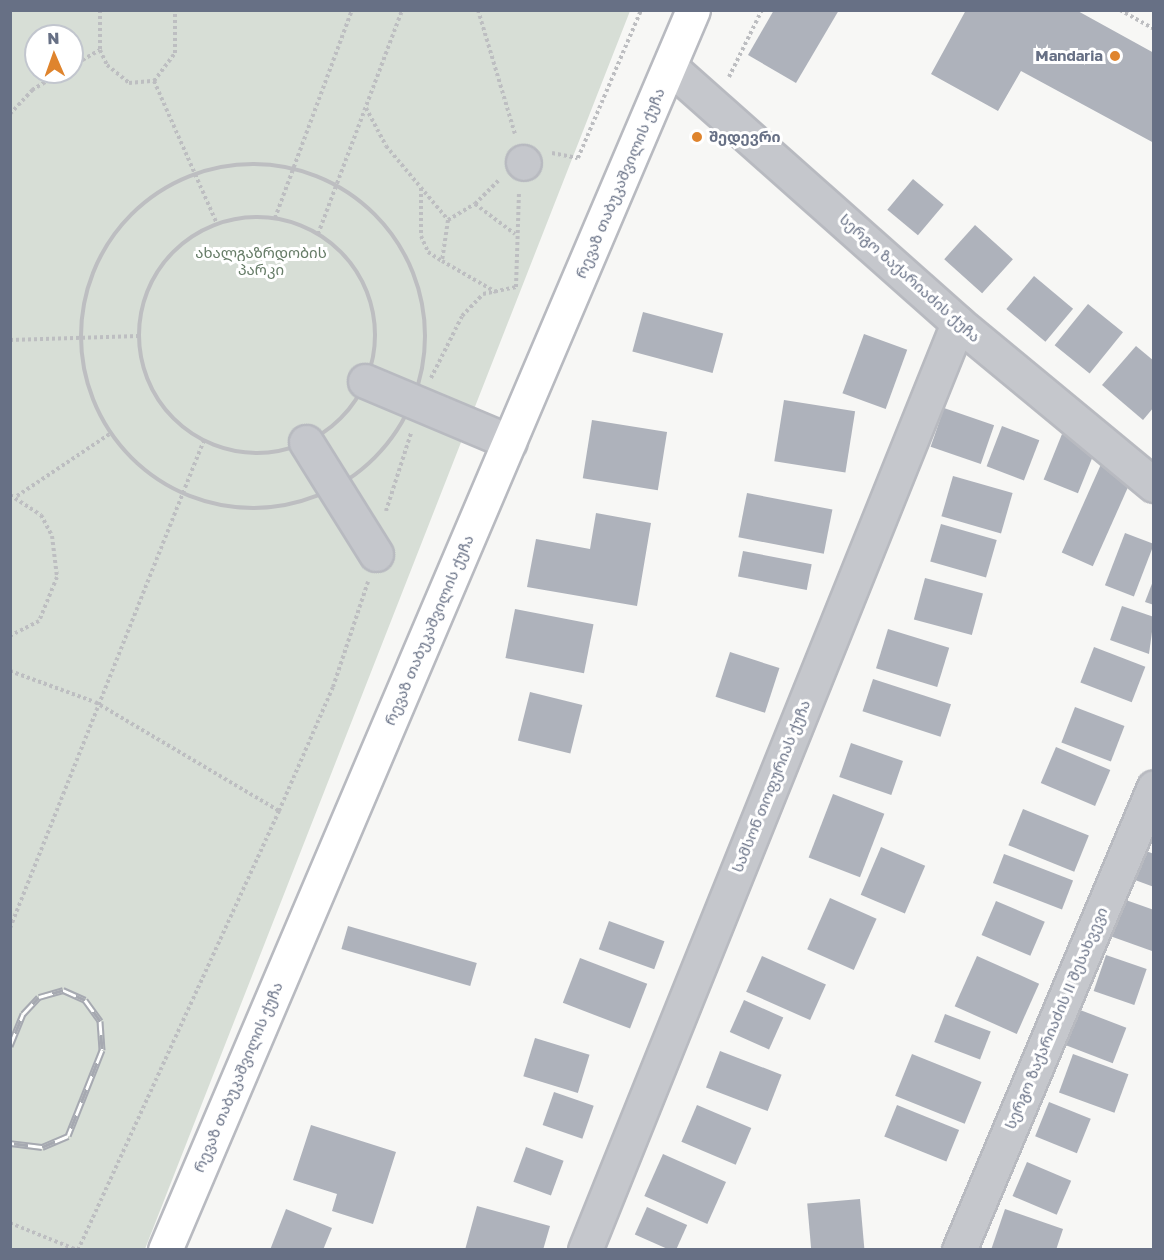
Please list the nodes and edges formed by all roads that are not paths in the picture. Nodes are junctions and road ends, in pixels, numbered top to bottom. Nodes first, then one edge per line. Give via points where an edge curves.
1 (693, 10) edge
2 (670, 67) junction
3 (958, 323) junction
4 (365, 381) road end
5 (306, 442) road end
6 (510, 442) junction
7 (1154, 485) edge
8 (376, 554) road end
9 (1154, 787) edge
10 (165, 1250) edge
11 (585, 1250) edge
12 (959, 1250) edge

1 - 2 main road, რევაზ თაბუკაშვილის ქუჩა
2 - 3 street, სერგო ზაქარიაძის ქუჩა
2 - 6 main road, რევაზ თაბუკაშვილის ქუჩა
3 - 7 street, სერგო ზაქარიაძის ქუჩა
3 - 11 street, სამსონ თოფურიას ქუჩა
4 - 6 street
5 - 8 street
6 - 10 main road, რევაზ თაბუკაშვილის ქუჩა
9 - 12 street, სერგო ზაქარიაძის II შესახვევი

